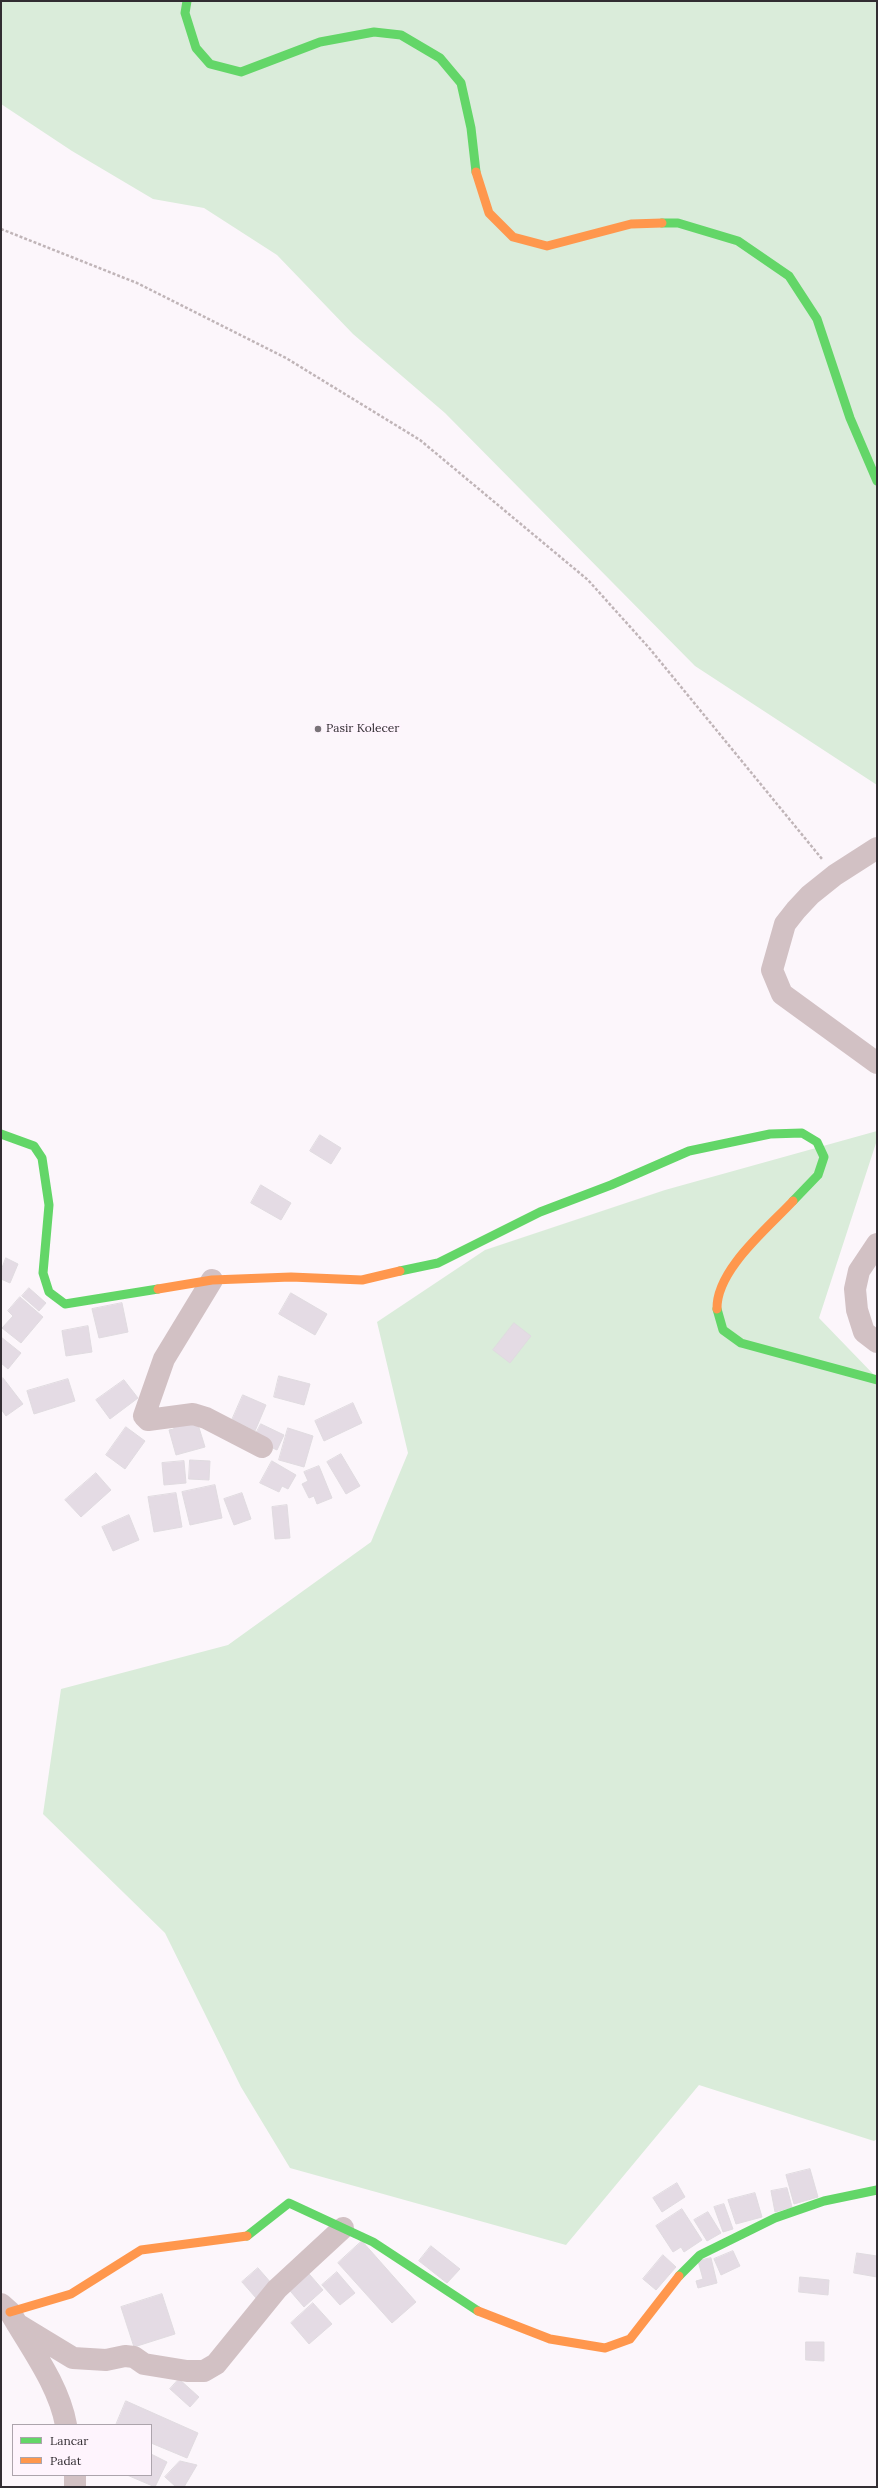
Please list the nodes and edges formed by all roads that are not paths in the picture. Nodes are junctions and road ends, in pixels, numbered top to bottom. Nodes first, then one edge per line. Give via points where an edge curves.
1 (187, 1) edge
2 (877, 481) edge
3 (877, 848) edge
4 (877, 1062) edge
5 (1, 1134) edge
6 (877, 1244) edge
7 (212, 1280) junction
8 (877, 1342) edge
9 (877, 1380) edge
10 (262, 1447) dead end
11 (877, 2190) edge
12 (343, 2228) junction
13 (9, 2313) edge
14 (66, 2424) edge
15 (75, 2476) edge
16 (76, 2487) edge

1 - 2 street via 185,13 196,48 210,64 241,72 320,42 374,32 401,35 440,58 461,83 471,128 476,173 489,213 513,237 546,246 631,224 678,223 738,241 789,276 817,319 850,418
3 - 4 street via 835,875 810,895 785,924 772,970 782,994
5 - 7 street via 34,1146 42,1158 49,1205 43,1273 49,1292 65,1304
6 - 8 street via 859,1271 855,1289 857,1310 864,1332
7 - 9 street via 291,1277 362,1280 438,1263 540,1212 689,1151 770,1134 802,1133 817,1142 824,1157 818,1175 731,1268 720,1285 717,1311 724,1331 741,1343
7 - 10 street via 164,1359 144,1416 148,1420 193,1414 206,1418
11 - 12 street via 824,2200 775,2218 700,2255 670,2286 630,2339 605,2348 550,2339 478,2312 373,2242
12 - 13 street via 289,2203 247,2236 141,2250 71,2294
12 - 13 street via 290,2276 216,2364 204,2371 144,2364 134,2357 125,2356 106,2360 73,2358
13 - 14 street via 49,2379 64,2413
15 - 16 street

